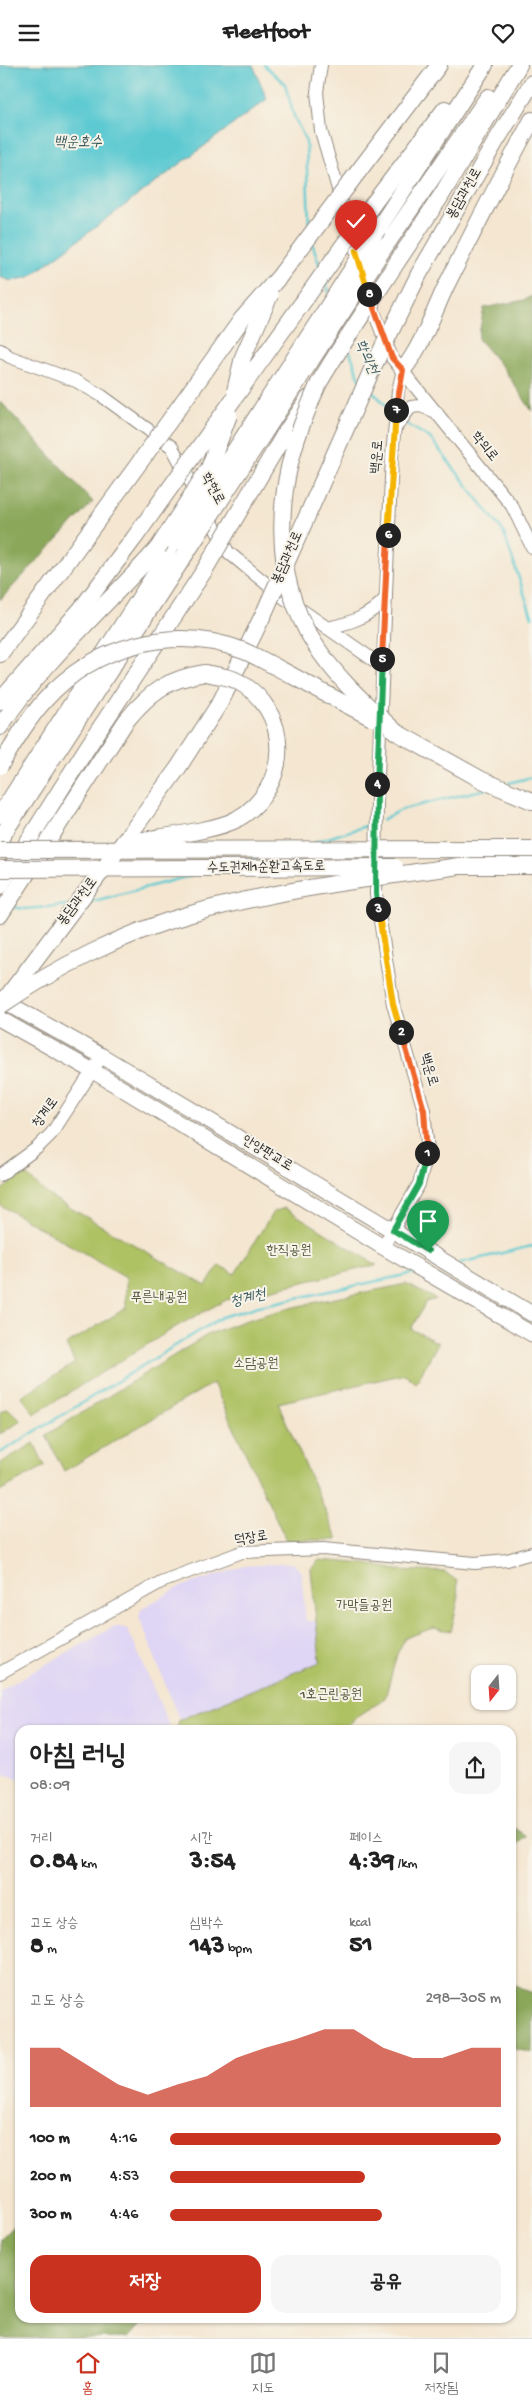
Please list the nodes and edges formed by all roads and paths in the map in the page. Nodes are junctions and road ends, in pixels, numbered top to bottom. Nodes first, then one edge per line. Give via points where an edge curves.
1 (321, 65) edge
2 (439, 65) edge
3 (478, 65) edge
4 (485, 65) edge
5 (510, 65) edge
6 (519, 65) edge
7 (532, 83) edge
8 (532, 120) edge
9 (279, 277) junction
10 (0, 351) edge
11 (403, 370) junction
12 (318, 385) junction
13 (402, 409) junction
14 (437, 412) junction
15 (532, 547) edge
16 (386, 598) junction
17 (327, 628) junction
18 (0, 653) edge
19 (382, 666) junction
20 (5, 706) edge
21 (0, 727) edge
22 (396, 732) junction
23 (53, 746) junction
24 (0, 766) edge
25 (532, 801) edge
26 (0, 815) edge
27 (0, 839) edge
28 (532, 849) edge
29 (0, 850) edge
30 (92, 850) junction
31 (459, 866) junction
32 (532, 866) edge
33 (0, 869) edge
34 (0, 886) edge
35 (0, 915) edge
36 (0, 999) edge
37 (0, 1006) edge
38 (0, 1019) edge
39 (102, 1056) junction
40 (93, 1071) junction
41 (0, 1175) edge
42 (393, 1230) junction
43 (383, 1247) junction
44 (532, 1315) edge
45 (532, 1334) edge
46 (532, 1553) edge
47 (0, 1673) edge

1 - 11 street via 317,92 321,131 374,312 392,358
2 - 9 highway, bridge
3 - 20 highway, bridge via 373,204 135,537
4 - 23 highway, bridge via 175,543
5 - 23 highway, bridge via 386,245 183,558
6 - 12 highway, bridge via 441,196
7 - 37 highway, 봉담과천로, bridge via 419,274 374,365 265,611 220,701 178,768
8 - 11 highway via 492,192 414,356
9 - 18 highway, bridge via 242,319
9 - 20 highway, bridge via 243,357 228,420 209,468 158,548 58,655
10 - 17 street, 학현로 via 94,391 172,447 228,552
11 - 13 street, 백운로
11 - 14 street, 학의로
12 - 22 highway, bridge via 289,461 283,497 282,537 289,583 298,612 335,673
12 - 34 highway, bridge via 284,435 204,571
13 - 14 street via 420,406
13 - 16 street, 백운로 via 392,456
14 - 15 street, 학의로 via 512,506
16 - 17 street via 366,616
16 - 19 street, 백운로
17 - 19 street, 학현로
19 - 42 street, 백운로 via 376,894 392,995 424,1110 428,1151 419,1184
20 - 21 highway
22 - 24 highway, bridge via 243,651 199,642 149,641 115,650 62,682 26,723
22 - 25 highway via 482,780
23 - 26 highway
23 - 27 highway
28 - 30 highway, 수도권제1순환고속도로, bridge
29 - 30 highway, 수도권제1순환고속도로, bridge
30 - 35 highway, bridge via 236,820 253,808 266,795 276,772 278,749 276,729 268,710 252,691 234,679 205,673 182,677 161,686 142,701
31 - 32 highway, 수도권제1순환고속도로
31 - 33 highway, 수도권제1순환고속도로, bridge
31 - 37 highway, bridge via 299,889 188,915 123,939 72,963
36 - 39 main road, 안양판교로
38 - 40 main road, 안양판교로
39 - 40 street, 청계로
39 - 42 main road, 안양판교로
40 - 41 street, 청계로 via 52,1133
40 - 43 main road, 안양판교로
42 - 43 street, 백운로
42 - 44 main road, 안양판교로
43 - 45 main road, 안양판교로
46 - 47 street, 덕장로 via 507,1560 475,1563 323,1549 242,1552 161,1582

